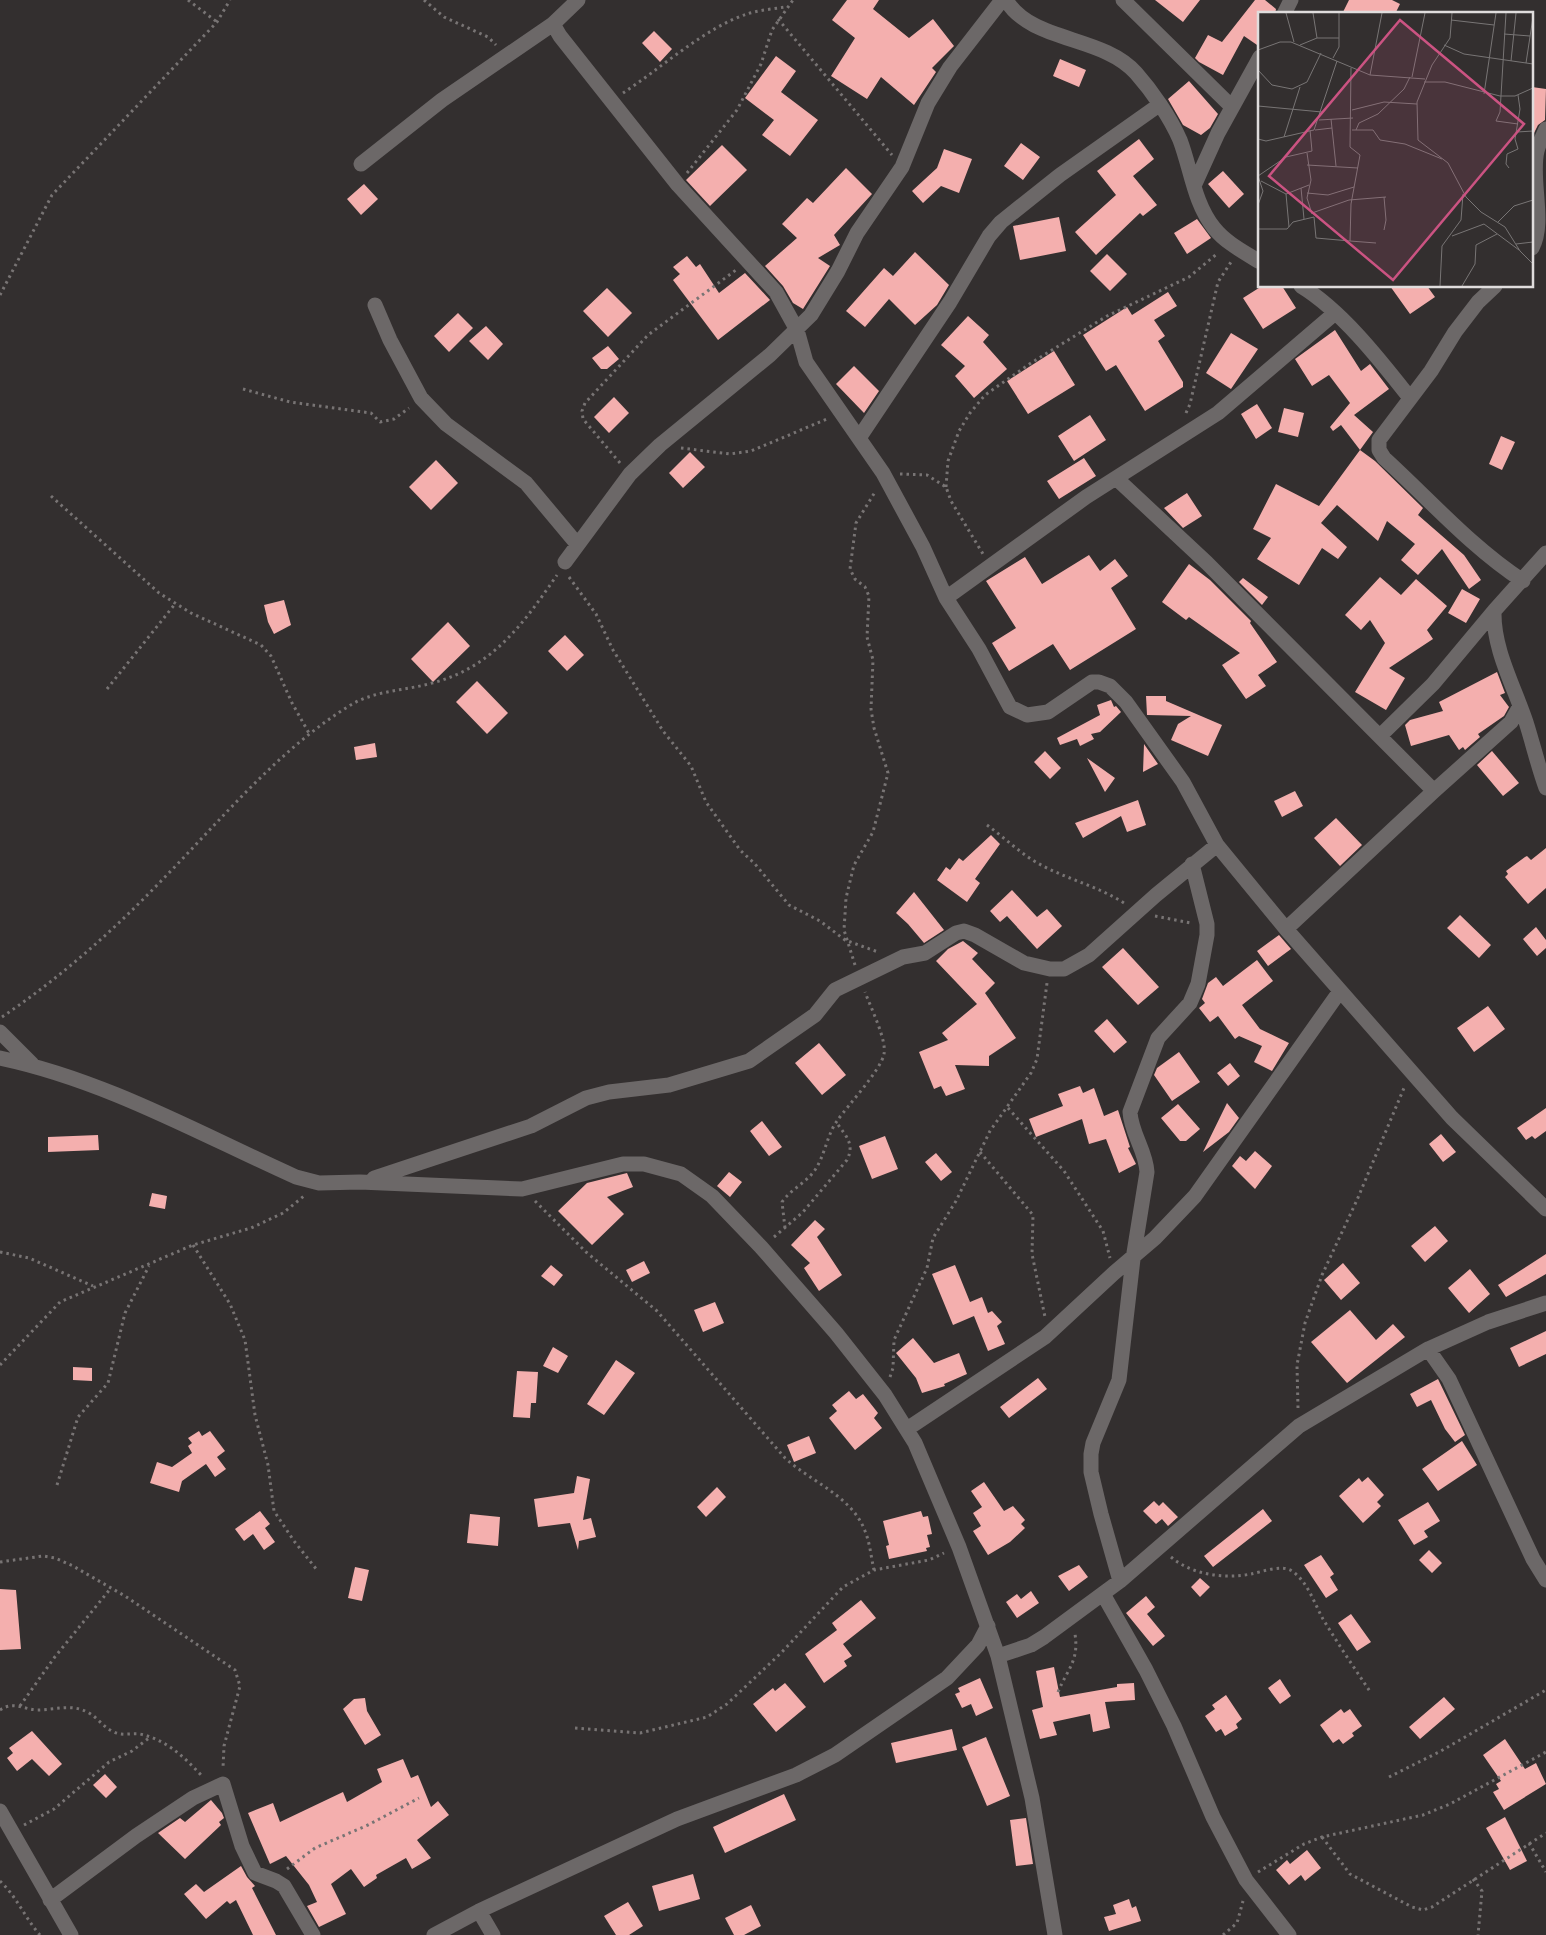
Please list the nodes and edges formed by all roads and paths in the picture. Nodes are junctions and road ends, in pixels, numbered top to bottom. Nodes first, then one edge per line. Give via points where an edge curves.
1 (188, 0) edge
2 (230, 0) edge
3 (424, 0) edge
4 (578, 0) edge
5 (793, 0) edge
6 (1002, 0) edge
7 (1006, 0) edge
8 (1123, 0) edge
9 (1291, 0) edge
10 (786, 7) junction
11 (1285, 12) edge
12 (778, 19) junction
13 (217, 22) junction
14 (553, 24) junction
15 (507, 56) junction
16 (1258, 61) edge
17 (610, 102) junction
18 (1159, 105) junction
19 (1232, 107) junction
20 (1546, 129) edge
21 (361, 164) dead end
22 (902, 167) junction
23 (678, 185) junction
24 (1194, 186) junction
25 (1534, 245) edge
26 (1234, 246) junction
27 (1258, 261) edge
28 (747, 263) junction
29 (1303, 288) edge
30 (1493, 288) edge
31 (0, 295) edge
32 (375, 305) dead end
33 (1335, 313) junction
34 (797, 330) junction
35 (243, 389) dead end
36 (421, 398) junction
37 (1410, 398) junction
38 (842, 415) junction
39 (1183, 420) dead end
40 (859, 438) junction
41 (660, 445) junction
42 (630, 474) junction
43 (883, 474) junction
44 (1116, 479) junction
45 (946, 487) junction
46 (51, 496) dead end
47 (577, 544) junction
48 (1546, 553) edge
49 (565, 562) junction
50 (990, 566) junction
51 (1523, 581) junction
52 (946, 598) junction
53 (174, 604) junction
54 (1494, 611) junction
55 (106, 689) dead end
56 (1520, 706) junction
57 (310, 735) junction
58 (1381, 735) junction
59 (1546, 788) edge
60 (1434, 791) junction
61 (987, 825) dead end
62 (1217, 845) junction
63 (1192, 864) junction
64 (1138, 911) junction
65 (1207, 924) junction
66 (1286, 929) junction
67 (845, 940) junction
68 (903, 957) junction
69 (1050, 970) junction
70 (860, 977) junction
71 (1340, 991) junction
72 (0, 1019) edge
73 (0, 1032) edge
74 (0, 1058) edge
75 (32, 1064) junction
76 (1411, 1073) junction
77 (1008, 1108) junction
78 (836, 1122) junction
79 (980, 1152) junction
80 (360, 1182) junction
81 (319, 1183) junction
82 (522, 1189) junction
83 (1546, 1209) edge
84 (785, 1228) junction
85 (193, 1245) junction
86 (761, 1247) junction
87 (0, 1252) edge
88 (1133, 1259) junction
89 (149, 1265) junction
90 (1114, 1273) junction
91 (93, 1286) junction
92 (1546, 1302) edge
93 (1046, 1337) junction
94 (1428, 1349) junction
95 (0, 1365) edge
96 (885, 1395) junction
97 (1299, 1426) junction
98 (907, 1429) junction
99 (57, 1485) dead end
100 (1160, 1546) junction
101 (959, 1547) junction
102 (0, 1562) edge
103 (317, 1570) dead end
104 (874, 1570) junction
105 (1546, 1580) edge
106 (1120, 1581) junction
107 (111, 1588) junction
108 (1103, 1594) junction
109 (1072, 1616) junction
110 (988, 1626) junction
111 (998, 1656) junction
112 (1546, 1690) edge
113 (1058, 1692) dead end
114 (1371, 1693) dead end
115 (20, 1706) junction
116 (0, 1710) edge
117 (575, 1728) dead end
118 (150, 1738) junction
119 (1546, 1752) edge
120 (1389, 1776) dead end
121 (218, 1786) junction
122 (420, 1798) dead end
123 (0, 1811) edge
124 (1546, 1833) edge
125 (5, 1837) edge
126 (1322, 1837) junction
127 (1529, 1843) junction
128 (1546, 1872) edge
129 (1473, 1879) junction
130 (276, 1880) junction
131 (1246, 1880) junction
132 (0, 1881) edge
133 (50, 1900) junction
134 (479, 1911) junction
135 (40, 1935) edge
136 (71, 1935) edge
137 (313, 1935) edge
138 (434, 1935) edge
139 (493, 1935) edge
140 (1055, 1935) edge
141 (1223, 1935) edge
142 (1290, 1935) edge
143 (1478, 1935) edge

1 - 13 path
2 - 13 path
3 - 15 path via 444,17 488,37
4 - 14 street
5 - 10 path
6 - 22 street via 950,67 928,103
7 - 18 street via 1022,19 1031,24 1118,58 1136,72
8 - 19 street
9 - 11 street
10 - 12 path
10 - 17 path via 759,11 731,22 694,43
12 - 22 path
12 - 23 path via 761,64 737,110
13 - 31 path via 52,195
14 - 15 street
14 - 17 street
15 - 21 street via 442,100
16 - 19 street
17 - 23 street
18 - 24 street via 1179,139
18 - 40 street via 1060,175 1001,222
19 - 24 street
20 - 25 street via 1536,152 1539,224
22 - 34 street via 857,233 838,272 811,315
23 - 28 street
24 - 26 street via 1214,228
26 - 27 street
26 - 39 path via 1218,282 1190,404
26 - 45 path via 1189,277 1107,316 985,395 959,432 948,461
28 - 34 street via 776,292
28 - 42 path via 648,335 585,403 583,420
29 - 33 street
30 - 37 street via 1460,324 1431,372
32 - 36 street
33 - 37 street
33 - 44 street via 1218,413
34 - 38 street via 806,362
34 - 41 street via 737,384
35 - 36 path via 290,402 371,413 380,422 394,419
36 - 47 street via 446,424 526,483
37 - 51 street via 1379,440 1379,450 1450,522
38 - 40 street
38 - 41 path via 751,451 730,454
40 - 43 street
41 - 42 street
42 - 47 street
43 - 45 path via 927,476
43 - 52 street via 923,547
43 - 67 path via 856,523 850,569 869,596 867,637 873,660 871,709 888,780 869,840 854,865
44 - 50 street
44 - 58 street via 1207,563
45 - 50 path
46 - 53 path
47 - 49 street
48 - 51 street
49 - 57 path via 521,625 497,649 466,672 433,683 373,695 350,705
49 - 67 path via 568,576 596,614 663,731 691,766 706,802 740,850 789,905 820,920
50 - 52 street
51 - 54 street
52 - 62 street via 1010,706 1027,715 1048,712 1092,682 1110,686 1126,702 1182,782
53 - 55 path
53 - 57 path via 261,645 271,656
54 - 56 street via 1497,640
54 - 58 street via 1433,684
56 - 59 street
56 - 60 street via 1511,722
57 - 72 path via 236,800 162,881 99,942 48,986
58 - 60 street
60 - 66 street
61 - 64 path via 1040,865 1104,890
62 - 63 street
62 - 66 street
63 - 64 street
63 - 65 street
64 - 65 path
64 - 69 street via 1089,955 1064,969
65 - 88 street via 1195,995 1158,1038 1130,1112 1147,1172
66 - 71 street
67 - 68 path
67 - 70 path
68 - 69 street via 925,953 964,931 975,934 1024,963
68 - 70 street
69 - 77 path via 1036,1059 1031,1074
70 - 78 path via 884,1054
70 - 80 street via 835,990 815,1015 749,1061 668,1085 586,1098 531,1126
71 - 76 street
71 - 88 street via 1195,1196
73 - 75 street
74 - 75 street
75 - 81 street via 136,1102 288,1174
76 - 83 street via 1452,1118
76 - 97 path via 1322,1275 1306,1323 1297,1365
77 - 79 path via 990,1131
77 - 90 path via 1064,1171 1096,1219 1103,1231
78 - 84 path via 816,1170 782,1202
78 - 84 path via 851,1143 852,1150 809,1205
79 - 93 path via 1033,1215 1032,1254 1044,1306
79 - 96 path via 933,1238 927,1268 894,1340 893,1368
80 - 81 street
80 - 82 street
81 - 85 path via 277,1216 250,1228
82 - 86 street via 623,1164 659,1166 696,1183
82 - 104 path via 586,1252 657,1312 785,1458 853,1511 865,1530
84 - 86 path
85 - 89 path
85 - 103 path via 230,1304 246,1340 255,1415 268,1465 274,1510
86 - 96 street
87 - 91 path via 29,1258
88 - 90 street
88 - 106 street via 1119,1380 1091,1454 1091,1472
89 - 91 path
89 - 99 path via 125,1313 108,1383 78,1417
90 - 93 street
91 - 95 path via 60,1302
92 - 94 street via 1488,1322
93 - 98 street
94 - 97 street
94 - 105 street via 1449,1379 1533,1559
96 - 98 street
97 - 100 street
98 - 101 street via 924,1461
100 - 106 street
100 - 114 path via 1191,1570 1208,1574 1248,1575 1282,1568 1291,1570 1309,1591
101 - 104 path via 929,1560
101 - 110 street
102 - 107 path via 43,1556 55,1558
104 - 117 path via 843,1586 781,1653 726,1704 707,1717 640,1733
106 - 108 street
107 - 115 path
107 - 121 path via 230,1665 238,1675 240,1686
108 - 109 street
108 - 131 street via 1146,1670 1213,1817
109 - 111 street via 1031,1645
109 - 113 path via 1076,1655
110 - 111 street
110 - 134 street via 973,1652 947,1678 835,1755 796,1775 677,1819
111 - 140 street via 1032,1798
112 - 120 path via 1441,1751
115 - 116 path
115 - 118 path via 35,1710 64,1706 77,1709 111,1731
118 - 121 path via 182,1755
118 - 125 path via 109,1762 54,1809
119 - 126 path via 1450,1804 1423,1815
121 - 130 street via 253,1871 260,1877
121 - 133 street via 193,1798 136,1836
122 - 130 path via 315,1848
123 - 125 street
124 - 127 path
125 - 133 street
126 - 129 path via 1350,1874 1412,1907 1423,1910 1432,1907
126 - 131 path via 1304,1844
127 - 128 path
127 - 129 path
129 - 143 path via 1482,1891
130 - 137 street via 289,1892
131 - 141 path via 1241,1914 1237,1923
131 - 142 street
132 - 135 path via 15,1896
133 - 136 street
134 - 138 street
134 - 139 street

